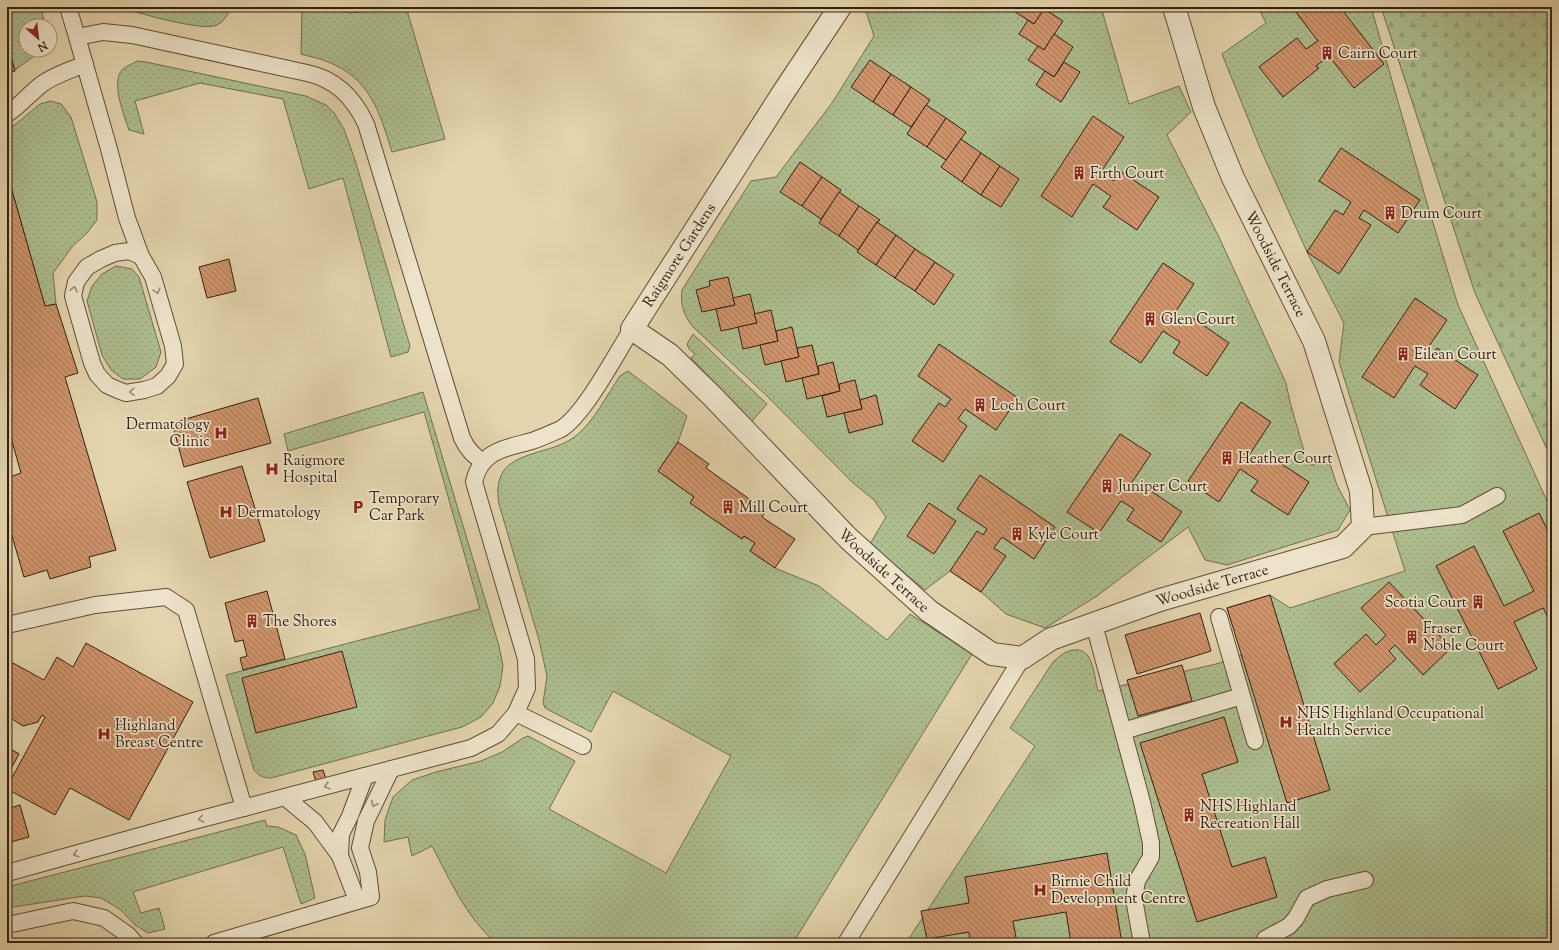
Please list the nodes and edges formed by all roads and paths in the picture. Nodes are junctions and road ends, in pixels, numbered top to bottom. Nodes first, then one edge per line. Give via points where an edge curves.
1 (68, 7) edge
2 (840, 7) edge
3 (1174, 7) edge
4 (77, 38) junction
5 (85, 64) junction
6 (7, 114) edge
7 (141, 256) junction
8 (632, 329) junction
9 (483, 462) junction
10 (1497, 496) dead end
11 (1363, 527) junction
12 (1219, 616) dead end
13 (1094, 624) junction
14 (7, 625) edge
15 (1022, 658) junction
16 (1242, 696) junction
17 (516, 713) junction
18 (1123, 731) junction
19 (1255, 741) dead end
20 (583, 746) dead end
21 (392, 769) junction
22 (365, 776) junction
23 (286, 798) junction
24 (244, 808) junction
25 (340, 856) junction
26 (7, 873) edge
27 (1365, 880) dead end
28 (364, 899) junction
29 (7, 925) edge
30 (1260, 942) edge
31 (135, 943) edge
32 (214, 943) edge
33 (846, 943) edge
34 (1142, 943) edge

1 - 4 lane
2 - 8 street, Raigmore Gardens
3 - 11 street, Woodside Terrace via 1204,107 1233,178 1314,341 1362,491
4 - 5 lane
4 - 9 lane via 103,32 132,35 319,75 333,83 353,101 366,124 462,438 466,448
5 - 6 lane via 43,83
5 - 7 lane via 127,218
7 -> 7 lane via 153,277 173,346 175,364 168,376 157,386 126,393 107,385 97,374 73,296 76,282 87,267 101,258 129,251
8 - 9 lane, Raigmore Gardens via 589,398 561,428 534,440 502,448
8 - 15 street, Woodside Terrace via 670,355 848,538 929,611 992,654
9 - 17 lane via 474,482 526,659 527,688
10 - 11 lane via 1462,514
11 - 13 street, Woodside Terrace via 1343,547 1160,600
12 - 16 lane
13 - 15 street, Woodside Terrace via 1051,639
13 - 18 lane
14 - 24 lane via 95,605 166,598 186,610
15 - 33 lane
16 - 18 lane
16 - 19 lane
17 - 20 lane
17 - 21 lane via 498,734 471,748
18 - 34 lane via 1151,843 1151,857 1137,881 1134,899
21 - 22 lane
21 -> 28 lane via 366,821 360,848 368,872
22 -> 23 lane
22 - 25 lane via 342,834
23 - 24 lane
23 - 25 lane via 315,822
24 -> 26 lane
25 - 28 lane
27 - 30 lane via 1327,889 1307,898 1289,926
28 - 32 lane
29 - 31 lane via 73,911 104,918

